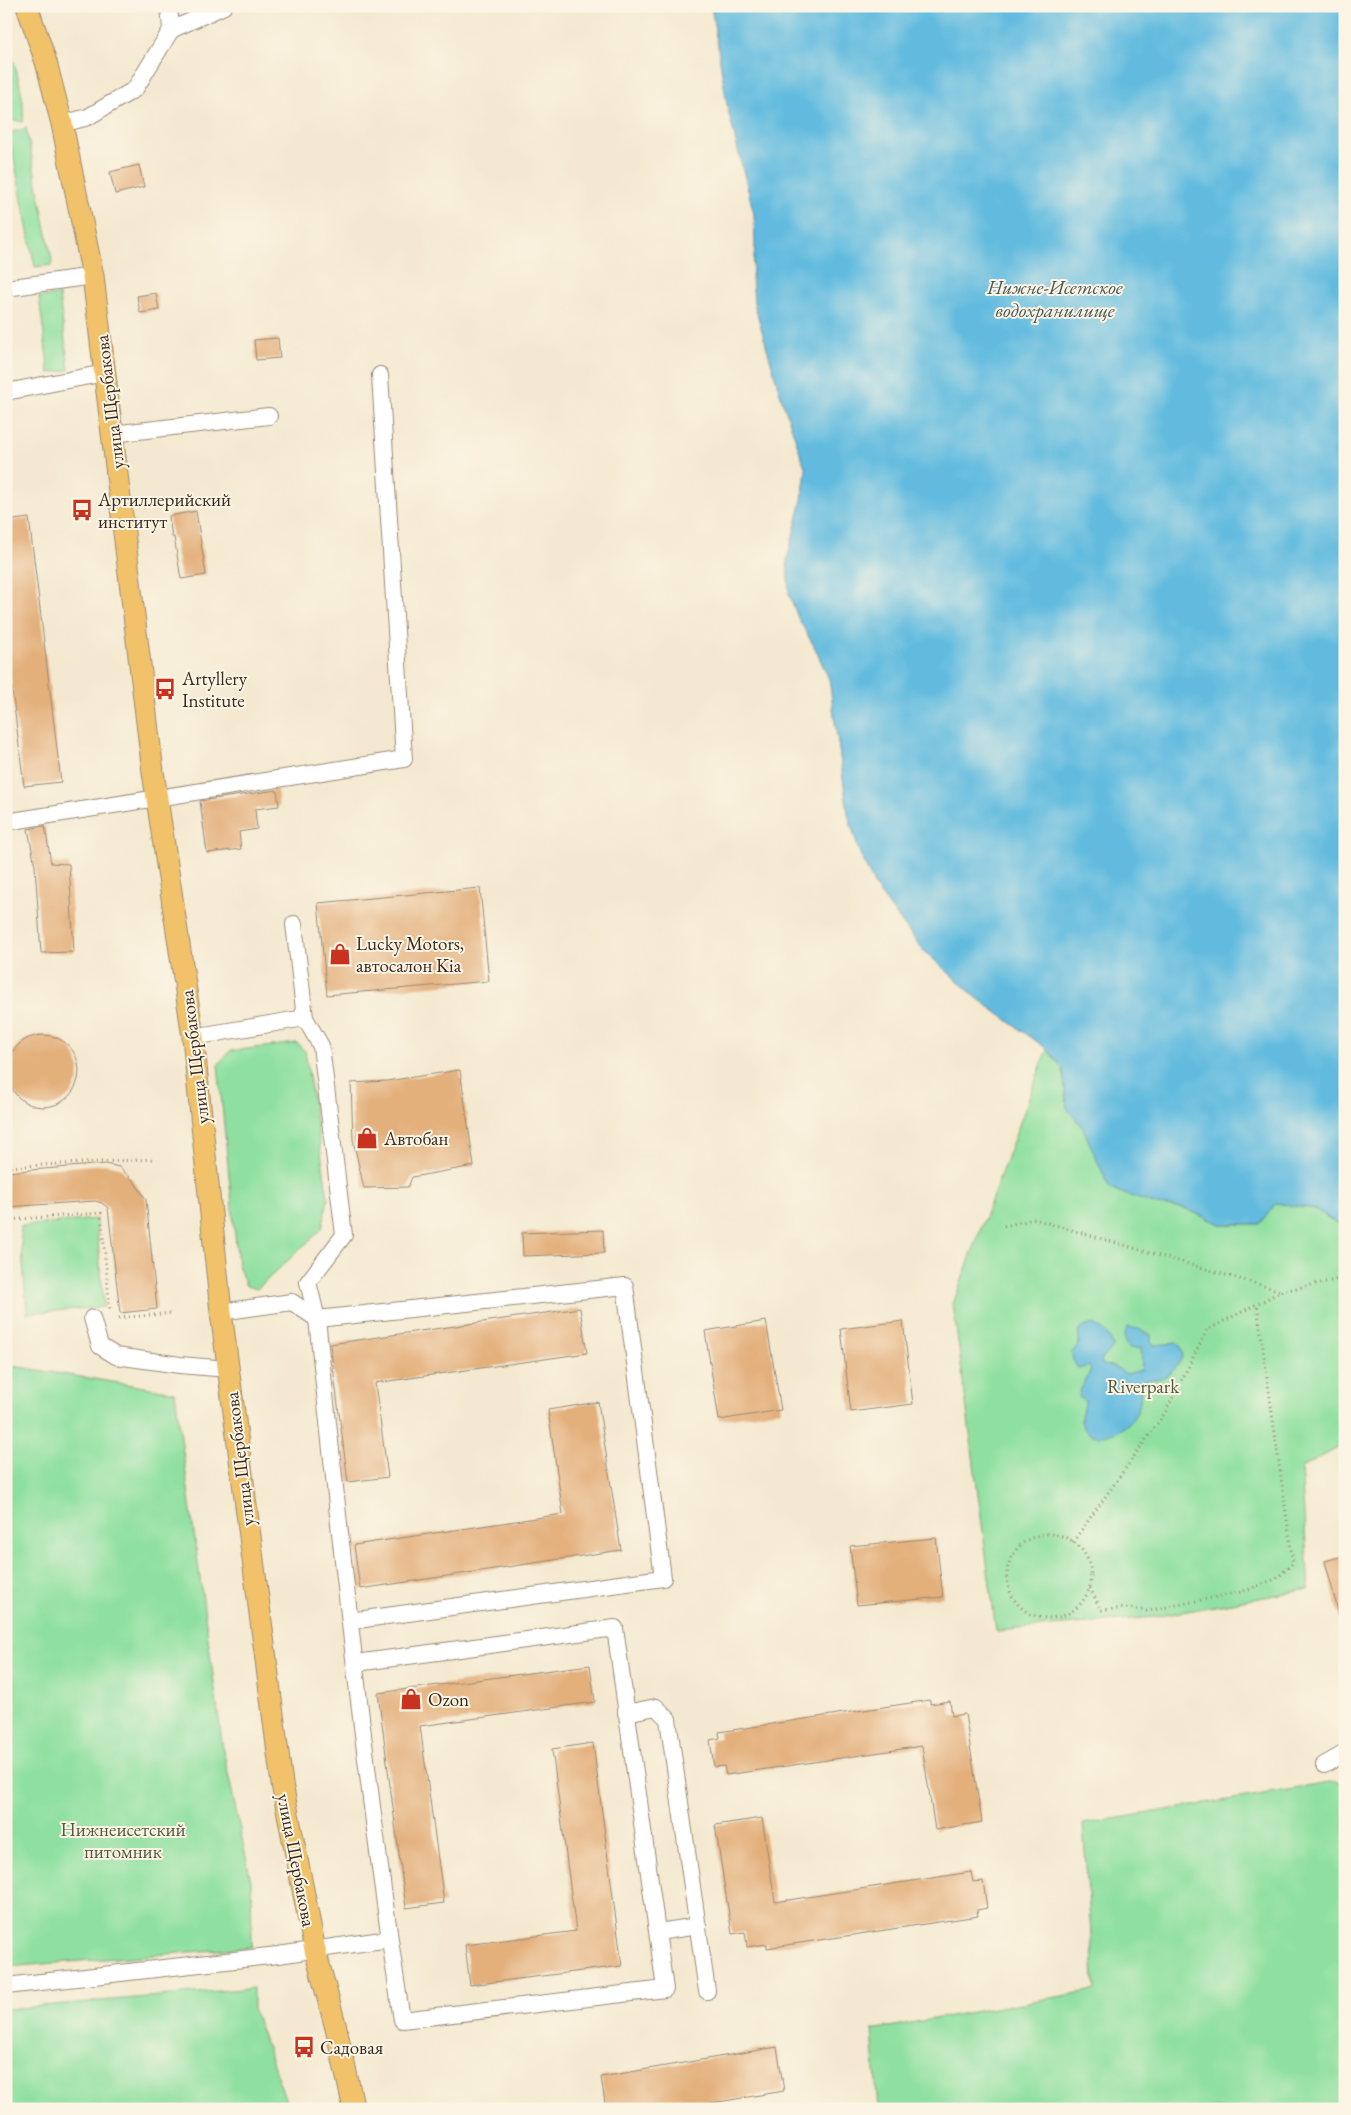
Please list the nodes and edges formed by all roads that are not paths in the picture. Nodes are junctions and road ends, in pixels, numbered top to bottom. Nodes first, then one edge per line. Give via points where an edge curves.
1 (27, 6) edge
2 (169, 6) edge
3 (224, 6) edge
4 (170, 30) junction
5 (62, 124) junction
6 (93, 276) junction
7 (6, 288) edge
8 (105, 374) junction
9 (380, 375) dead end
10 (6, 392) edge
11 (269, 416) dead end
12 (112, 434) junction
13 (157, 797) junction
14 (6, 822) edge
15 (294, 924) dead end
16 (306, 1018) junction
17 (193, 1037) junction
18 (221, 1312) junction
19 (92, 1318) dead end
20 (317, 1319) junction
21 (228, 1369) junction
22 (350, 1621) junction
23 (356, 1664) junction
24 (626, 1713) junction
25 (1345, 1753) edge
26 (1324, 1765) dead end
27 (698, 1926) junction
28 (658, 1932) junction
29 (389, 1939) junction
30 (315, 1950) junction
31 (6, 1986) edge
32 (707, 1991) dead end
33 (354, 2109) edge

1 - 5 main road, улица Щербакова
2 - 4 street
3 - 4 street
4 - 5 street via 135,89 88,117
5 - 6 main road, улица Щербакова
6 - 7 street
6 - 8 main road, улица Щербакова
8 - 10 street
8 - 12 main road, улица Щербакова
9 - 13 street via 404,759
11 - 12 street
12 - 13 main road, улица Щербакова
13 - 14 street
13 - 17 main road, улица Щербакова
15 - 16 street
16 - 17 street
16 - 20 street via 322,1046 344,1235 308,1282
17 - 18 main road, улица Щербакова
18 - 20 street via 292,1302
18 - 21 main road, улица Щербакова
19 - 21 street via 100,1346 116,1356
20 - 22 street
20 - 22 street via 625,1286 664,1578
21 - 30 main road, улица Щербакова via 282,1784
22 - 23 street
23 - 24 street via 614,1628
23 - 29 street
24 - 27 street via 656,1707 668,1720
24 - 28 street
25 - 26 street
27 - 28 street
27 - 32 street
28 - 29 street via 665,1989 402,2020
29 - 30 street
30 - 31 street
30 - 33 main road, улица Щербакова

